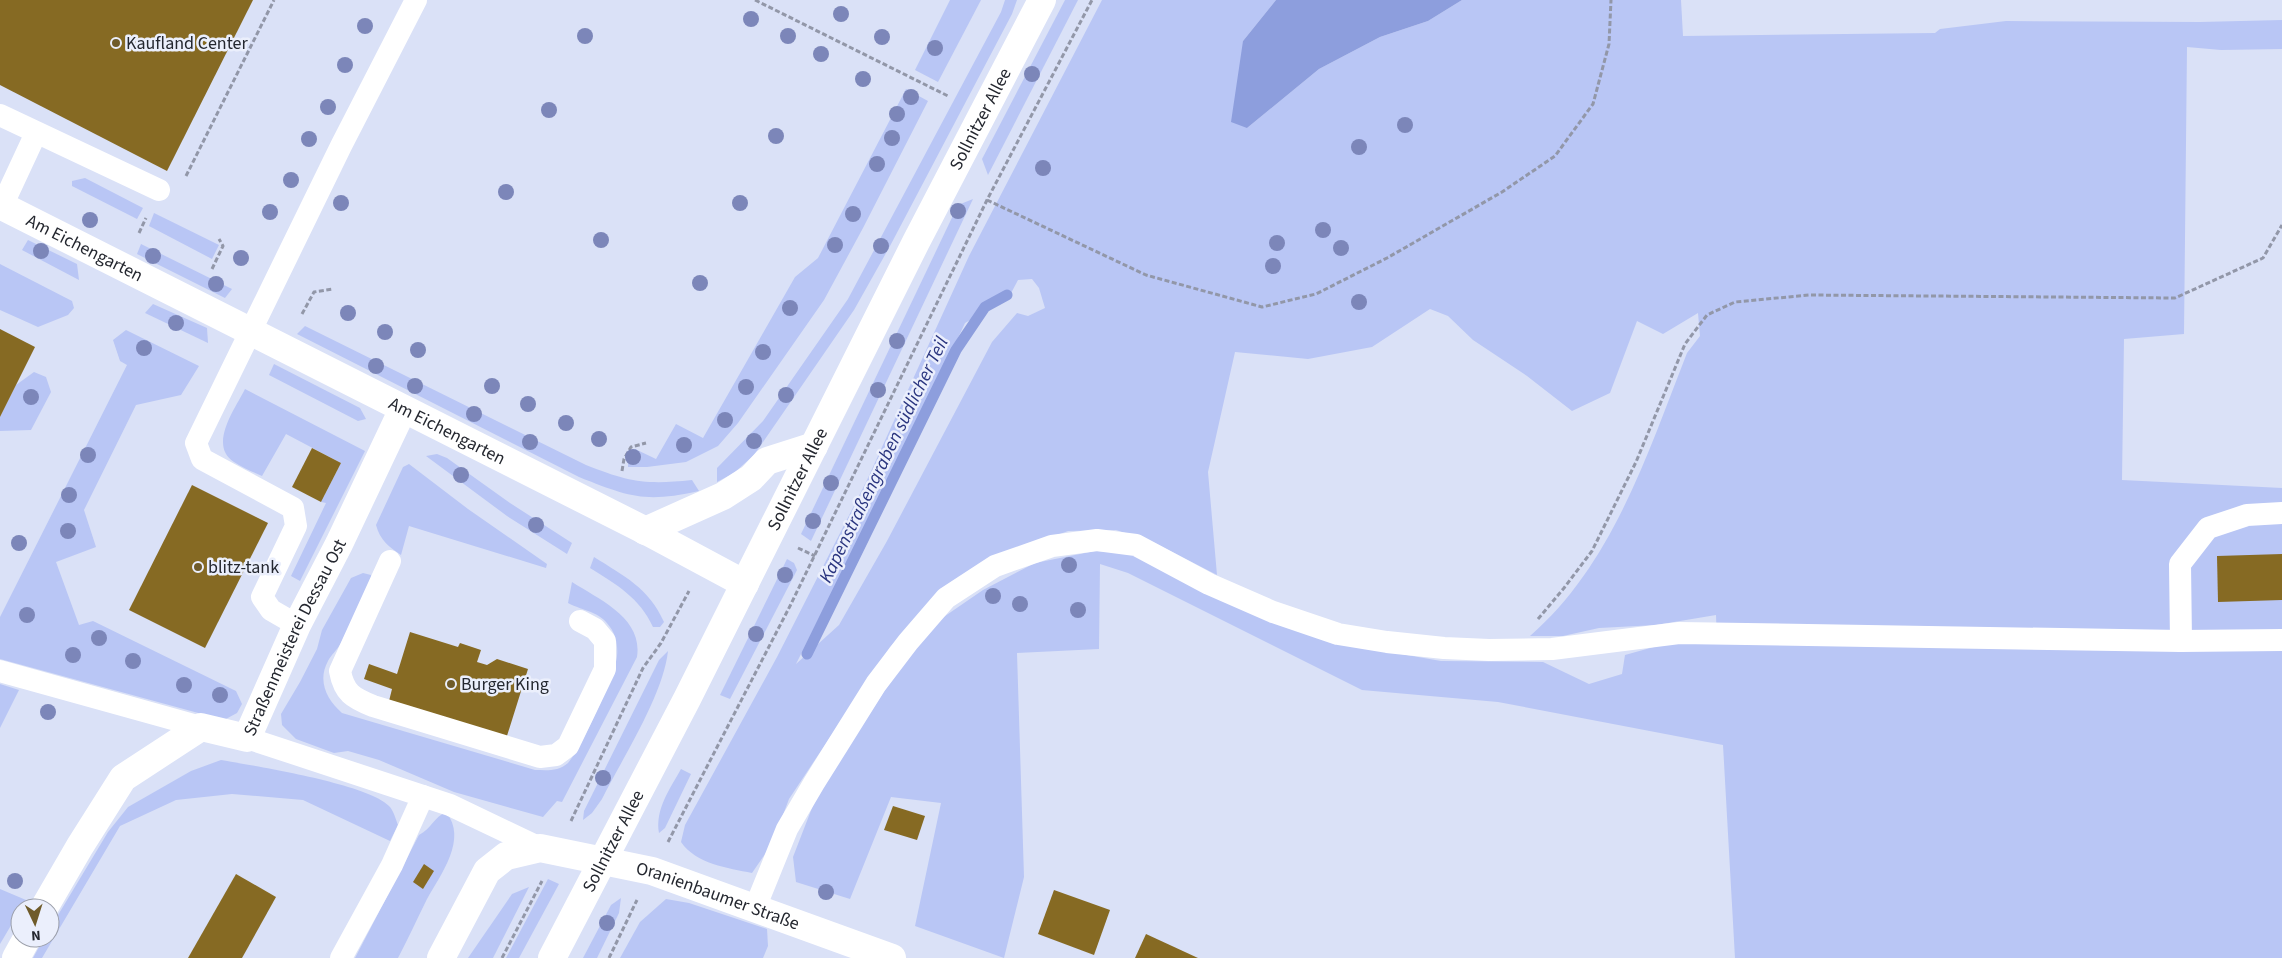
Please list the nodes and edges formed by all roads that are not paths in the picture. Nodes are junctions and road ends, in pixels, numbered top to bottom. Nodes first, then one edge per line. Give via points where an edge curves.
1 (416, 0) edge
2 (1042, 0) edge
3 (0, 115) edge
4 (36, 133) junction
5 (159, 190) road end
6 (1, 206) edge
7 (250, 331) junction
8 (403, 409) junction
9 (814, 446) junction
10 (2282, 513) edge
11 (645, 531) junction
12 (390, 561) dead end
13 (745, 584) junction
14 (580, 621) dead end
15 (297, 624) junction
16 (2282, 640) edge
17 (2181, 641) junction
18 (0, 671) edge
19 (200, 727) junction
20 (246, 738) junction
21 (423, 796) junction
22 (548, 850) junction
23 (602, 860) junction
24 (50, 898) edge
25 (755, 908) junction
26 (341, 958) edge
27 (441, 958) edge
28 (552, 958) edge
29 (892, 958) edge

1 - 7 lane
2 - 9 street, Sollnitzer Allee
3 - 4 lane
4 - 5 lane
4 - 6 lane
6 - 7 street, Am Eichengarten
7 - 8 street, Am Eichengarten
7 - 15 lane via 196,443 202,459 293,508 296,526 262,597 270,610
8 - 11 street, Am Eichengarten
8 - 15 street, Straßenmeisterei Dessau Ost
9 - 11 street via 767,461 751,478 723,496
9 - 13 street, Sollnitzer Allee
10 - 17 lane via 2247,515 2208,528 2196,542 2180,564
11 - 13 street, Am Eichengarten
12 - 14 lane via 340,671 342,683 354,698 373,706 540,757 556,755 568,746 605,670 605,641 595,629
13 - 23 street, Sollnitzer Allee
15 - 20 street, Straßenmeisterei Dessau Ost
16 - 17 lane
17 - 25 lane via 1679,633 1552,649 1444,648 1338,634 1273,612 1210,584 1136,545 1097,540 1052,546 995,566 946,598 908,642 876,684 787,829
18 - 19 lane
19 - 20 street, Straßenmeisterei Dessau Ost
19 - 24 street via 122,778
20 - 21 lane
21 - 22 lane
21 - 26 lane via 392,865
22 - 23 street, Oranienbaumer Straße
22 - 27 street via 506,856 487,871
23 - 25 street, Oranienbaumer Straße via 652,871
23 - 28 street, Sollnitzer Allee
25 - 29 street, Oranienbaumer Straße

